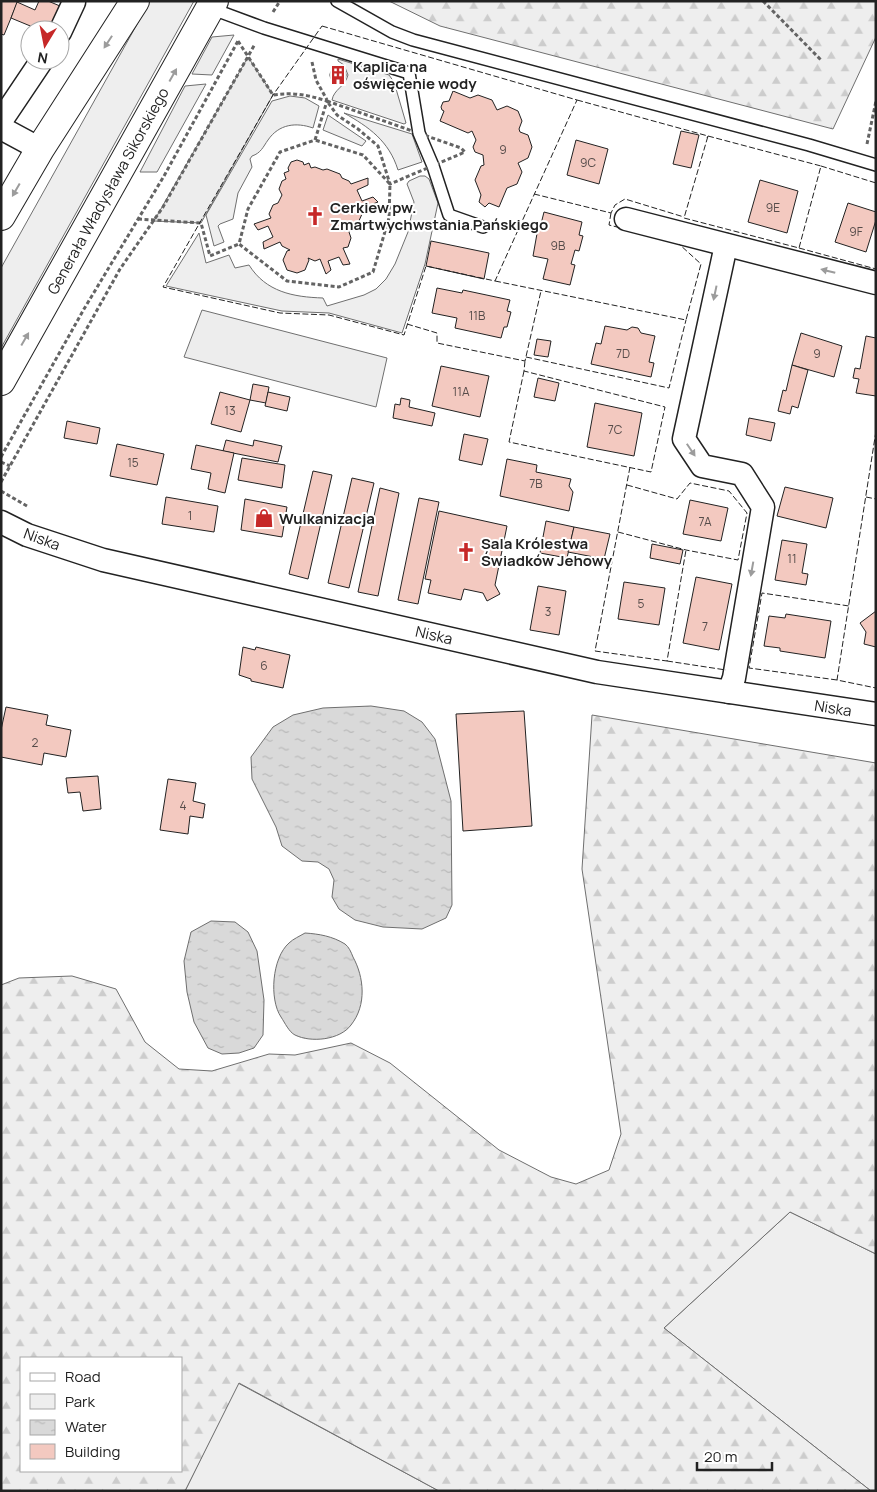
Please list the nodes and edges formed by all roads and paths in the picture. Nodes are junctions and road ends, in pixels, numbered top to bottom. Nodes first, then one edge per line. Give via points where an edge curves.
1 (135, 1) edge
2 (280, 1) edge
3 (337, 1) edge
4 (763, 1) edge
5 (74, 2) edge
6 (212, 5) edge
7 (66, 20) edge
8 (249, 22) junction
9 (264, 28) junction
10 (238, 41) junction
11 (315, 44) junction
12 (248, 57) junction
13 (822, 61) dead end
14 (35, 70) edge
15 (327, 101) junction
16 (876, 101) edge
17 (1, 121) edge
18 (1, 128) edge
19 (419, 133) junction
20 (316, 140) junction
21 (40, 149) junction
22 (466, 152) dead end
23 (863, 162) junction
24 (876, 165) edge
25 (390, 184) junction
26 (1, 216) edge
27 (626, 219) dead end
28 (138, 220) junction
29 (154, 221) junction
30 (483, 227) dead end
31 (239, 244) junction
32 (726, 245) junction
33 (876, 283) edge
34 (1, 381) edge
35 (1, 458) edge
36 (1, 462) edge
37 (10, 466) junction
38 (1, 482) edge
39 (1, 522) edge
40 (729, 692) junction
41 (876, 714) edge

1 -> 21 main road
2 - 9 path
3 - 23 lane via 413,40
4 - 13 path
5 - 7 street
6 - 8 lane
34 -> 6 main road, Generała Władysława Sikorskiego
8 - 9 lane
8 - 10 path
9 - 11 lane
9 - 12 path
10 - 12 path
10 - 28 path
11 - 15 path via 311,60 316,80
11 - 19 lane via 409,73
12 - 15 path via 273,95 304,94
12 - 29 path
14 - 17 street
15 - 19 path
15 - 20 path
15 - 25 path via 337,115 378,146
16 - 23 path
18 - 21 street
19 - 22 path
19 - 30 lane via 449,215
20 - 25 path via 363,156
20 - 31 path via 280,152 248,209
21 -> 26 main road
23 - 24 lane
25 - 31 path via 389,218 373,272 339,287 287,281
27 - 32 street
28 - 29 path
28 - 35 path
29 - 31 path via 201,222 210,256
29 - 37 path via 120,269
33 -> 32 street
32 -> 40 street via 684,439 702,466 742,474 763,507
36 - 37 path
37 - 38 path
39 - 40 street, Niska via 103,560 596,672
40 - 41 street, Niska

